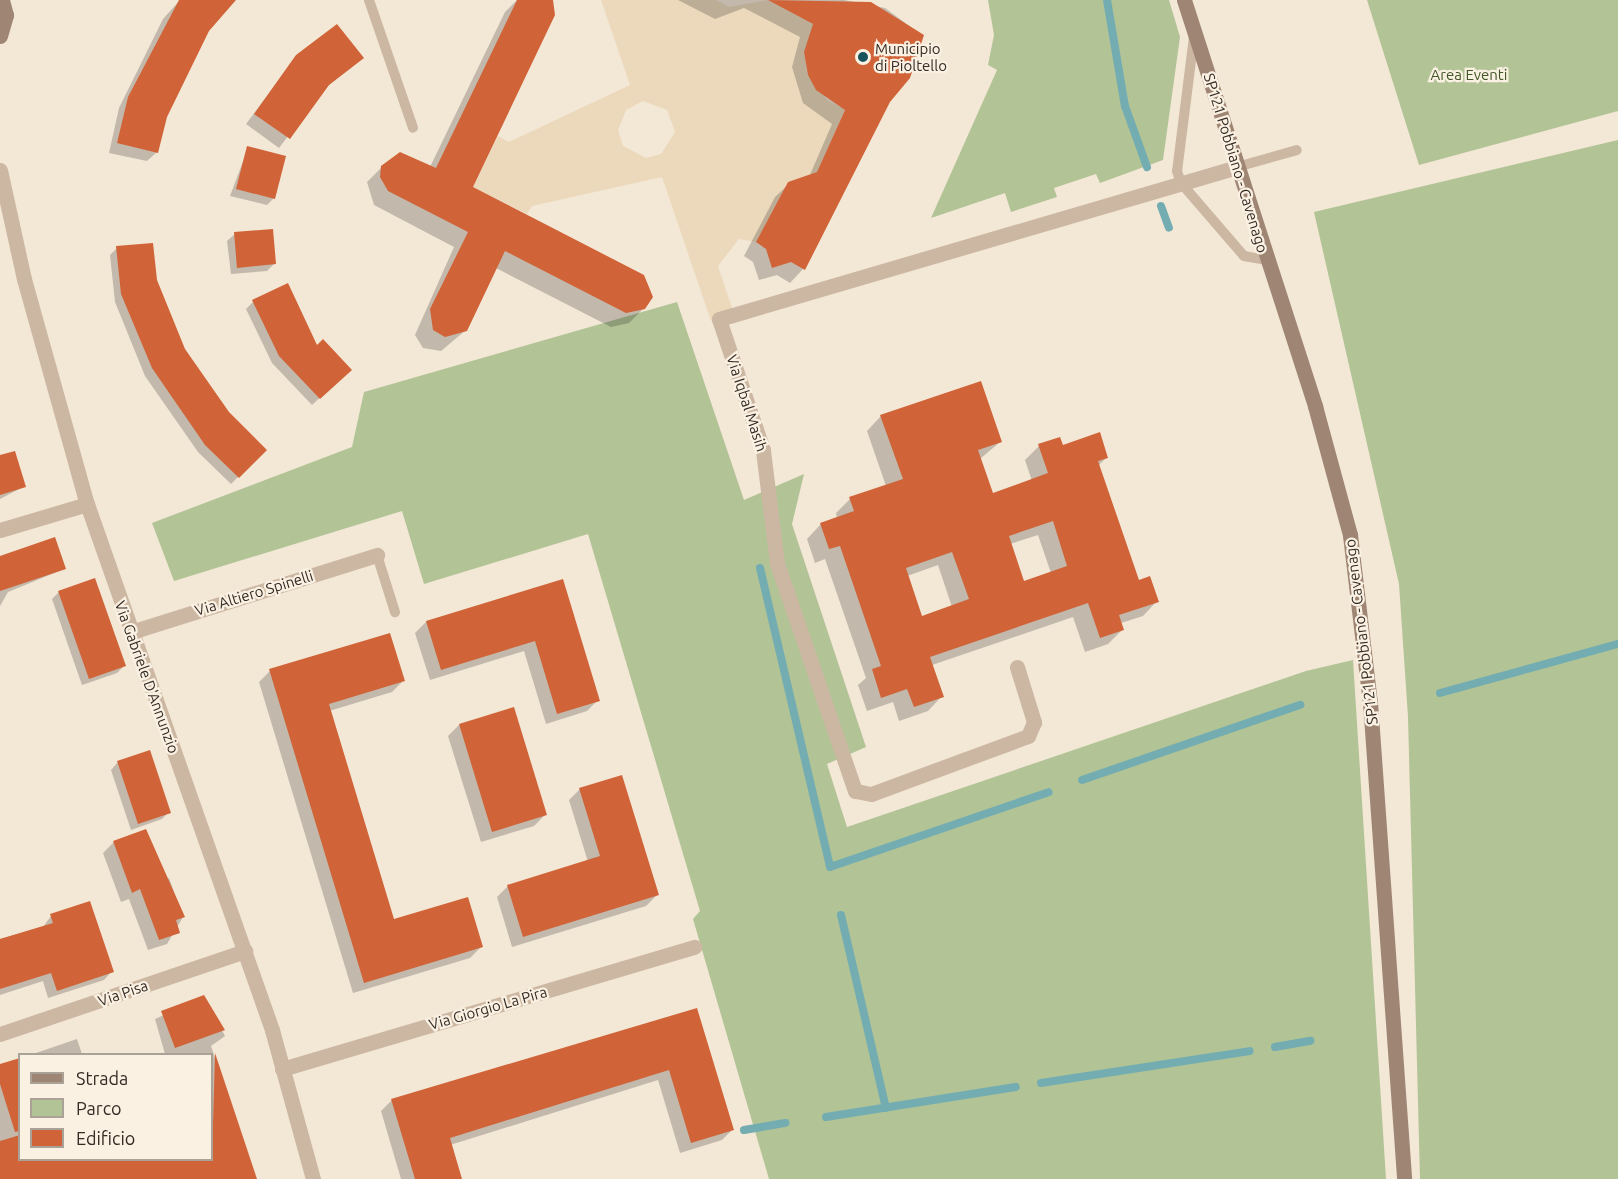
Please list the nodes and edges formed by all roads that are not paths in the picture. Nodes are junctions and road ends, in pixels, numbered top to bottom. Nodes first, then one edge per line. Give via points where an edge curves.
1 (369, 0) edge
2 (1184, 0) edge
3 (8, 1) edge
4 (1195, 31) junction
5 (0, 36) edge
6 (413, 128) dead end
7 (1297, 150) dead end
8 (1237, 167) junction
9 (0, 170) edge
10 (1181, 183) junction
11 (1266, 260) junction
12 (87, 504) junction
13 (0, 530) edge
14 (376, 555) joint
15 (395, 612) dead end
16 (130, 632) junction
17 (1017, 667) dead end
18 (694, 947) dead end
19 (245, 951) junction
20 (0, 1034) edge
21 (282, 1069) junction
22 (313, 1179) edge
23 (1404, 1179) edge

1 - 6 lane
2 - 4 street, SP121 Pobbiano - Cavenago
3 - 5 street
4 - 8 street, SP121 Pobbiano - Cavenago
4 - 10 lane via 1175,160
7 - 8 lane
8 - 10 street, Via Iqbal Masih
8 - 11 street, SP121 Pobbiano - Cavenago
9 - 12 street, Via Gabriele D'Annunzio via 24,279
10 - 11 lane via 1244,256
10 - 17 street, Via Iqbal Masih via 719,319 763,450 777,563 855,791 871,794 1028,736 1033,716
11 - 23 street, SP121 Pobbiano - Cavenago via 1350,535 1370,702
12 - 13 street
12 - 16 street, Via Gabriele D'Annunzio
14 - 15 lane
14 - 16 street, Via Altiero Spinelli
16 - 19 street, Via Gabriele D'Annunzio
18 - 21 street, Via Giorgio La Pira
19 - 20 street, Via Pisa
19 - 21 street, Via Gabriele D'Annunzio
21 - 22 street, Via Gabriele D'Annunzio

